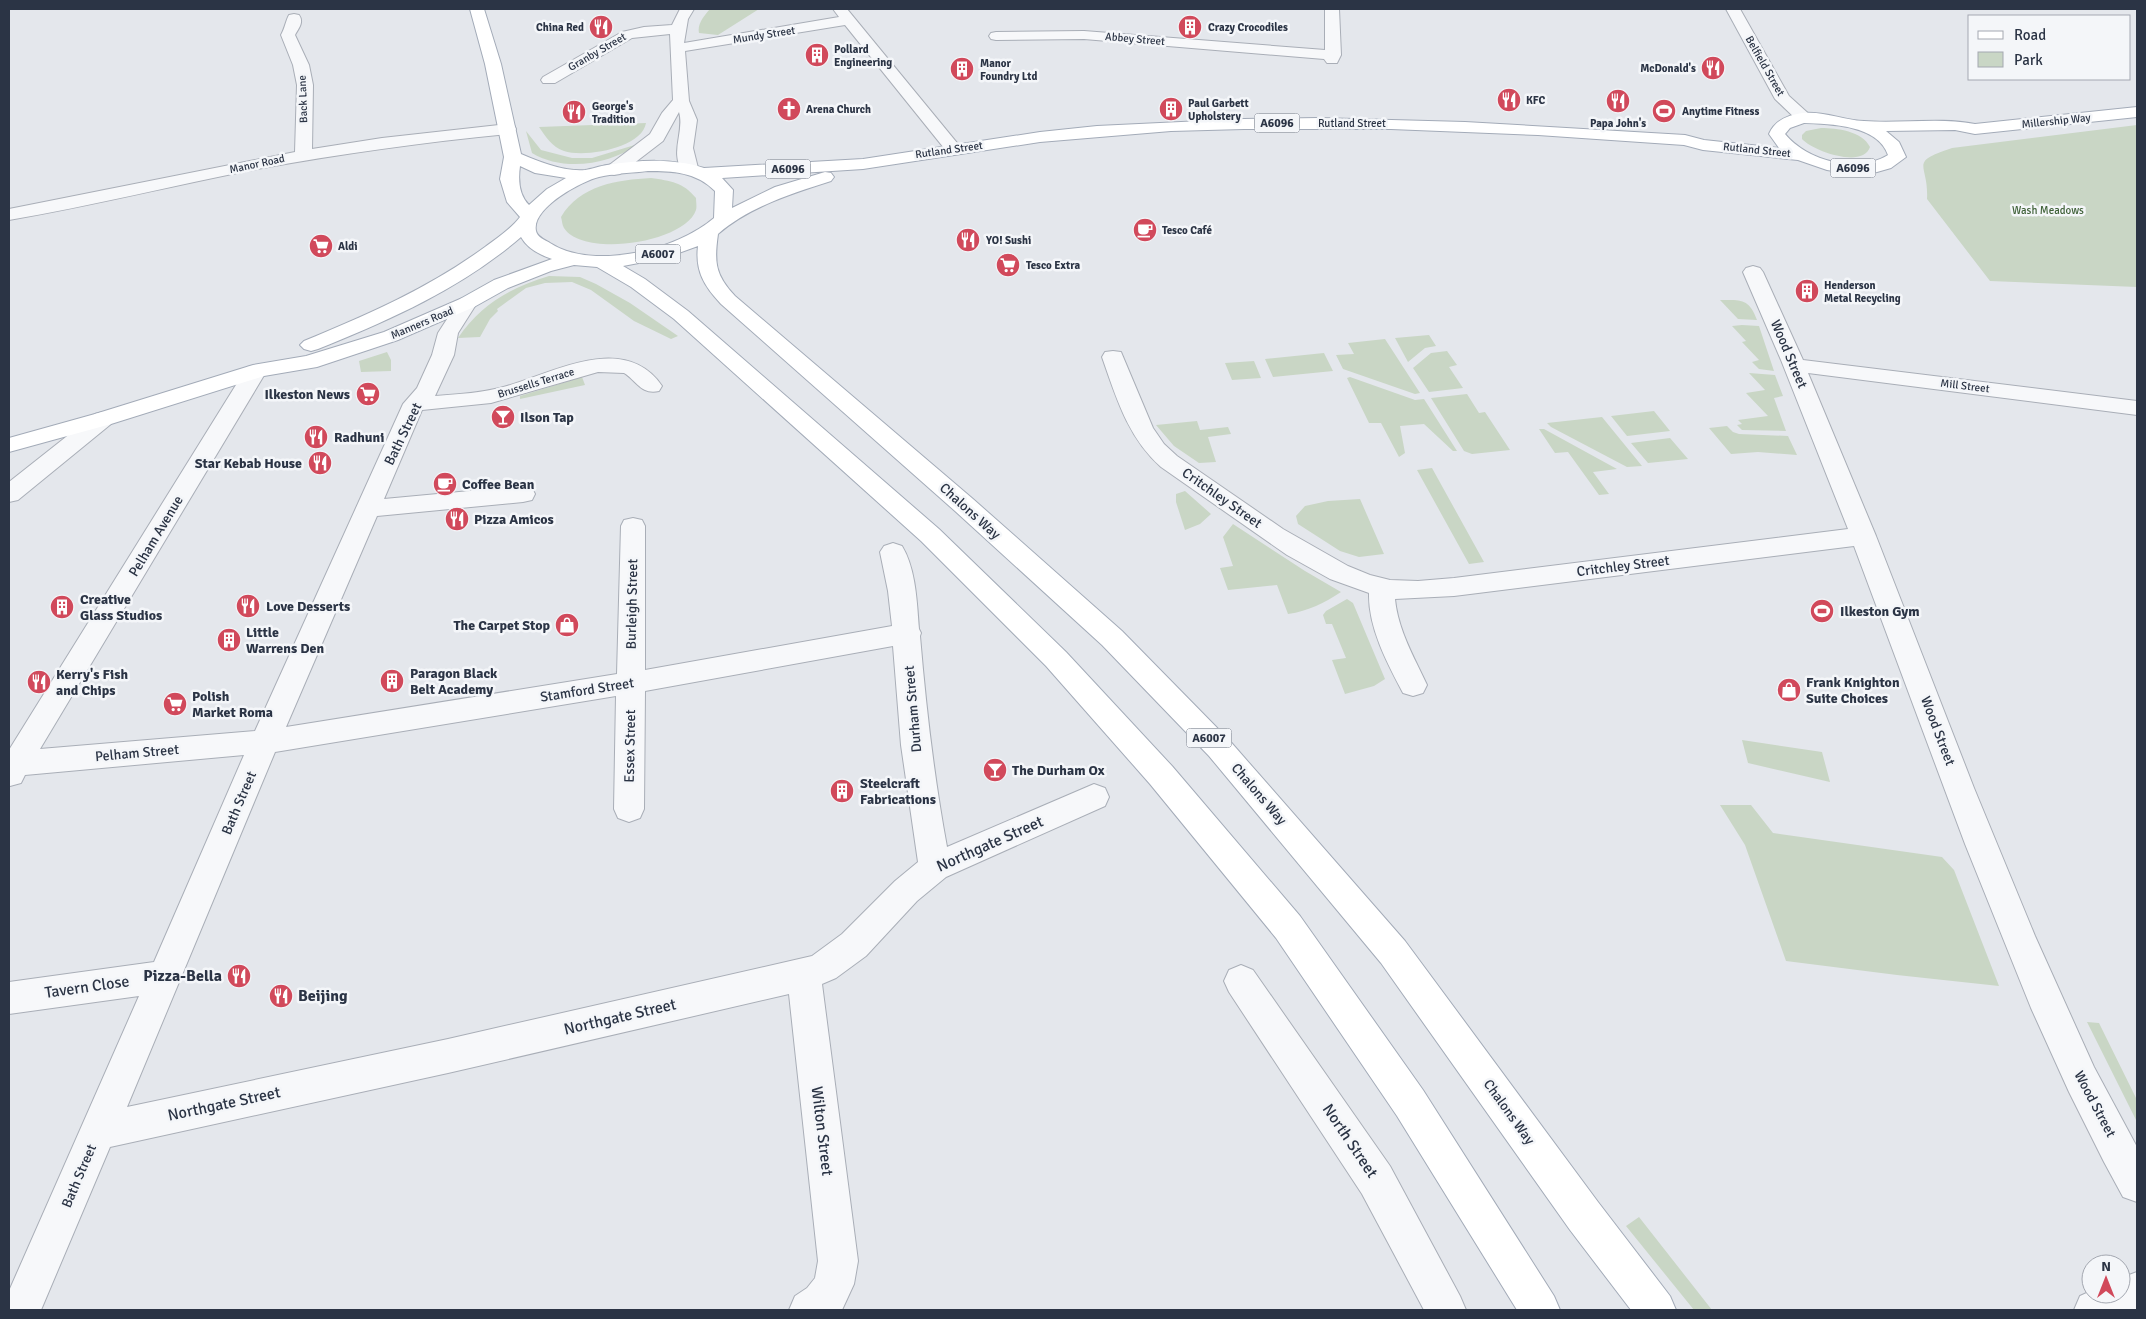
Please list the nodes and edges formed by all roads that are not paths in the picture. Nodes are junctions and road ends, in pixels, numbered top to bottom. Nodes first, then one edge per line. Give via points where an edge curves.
1 (478, 9) edge
2 (687, 9) edge
3 (1332, 9) edge
4 (1733, 9) edge
5 (295, 12) edge
6 (845, 15) edge
7 (677, 29) junction
8 (996, 36) dead end
9 (678, 48) junction
10 (549, 80) dead end
11 (681, 101) junction
12 (2137, 112) edge
13 (1804, 118) junction
14 (1861, 126) junction
15 (508, 129) junction
16 (1975, 129) junction
17 (1777, 134) junction
18 (1685, 140) junction
19 (954, 149) junction
20 (1896, 149) junction
21 (303, 154) junction
22 (1799, 155) junction
23 (514, 157) junction
24 (871, 163) junction
25 (614, 170) junction
26 (696, 171) junction
27 (586, 176) junction
28 (9, 215) edge
29 (527, 220) junction
30 (716, 226) junction
31 (590, 260) junction
32 (1753, 272) dead end
33 (467, 303) junction
34 (1113, 357) dead end
35 (1794, 365) junction
36 (258, 371) junction
37 (651, 386) dead end
38 (414, 404) junction
39 (2137, 408) edge
40 (103, 419) junction
41 (9, 445) edge
42 (9, 494) edge
43 (523, 494) dead end
44 (368, 509) junction
45 (633, 526) dead end
46 (1864, 536) junction
47 (893, 552) dead end
48 (1382, 588) junction
49 (908, 633) junction
50 (631, 683) junction
51 (1413, 685) dead end
52 (265, 742) junction
53 (11, 768) edge
54 (1094, 797) dead end
55 (629, 809) dead end
56 (935, 867) junction
57 (804, 975) junction
58 (166, 976) junction
59 (1241, 981) dead end
60 (9, 998) edge
61 (99, 1131) junction
62 (2137, 1183) edge
63 (2137, 1292) edge
64 (821, 1298) edge
65 (21, 1310) edge
66 (1446, 1310) edge
67 (1540, 1310) edge
68 (1656, 1310) edge
69 (2094, 1310) edge

1 - 15 main road, A6007
2 - 7 street
3 - 8 street, Abbey Street via 1332,57 1084,35
4 - 13 street, Belfield Street via 1778,91 1788,106
5 - 21 street, Back Lane via 294,25 288,35 301,65 305,86
6 - 9 street, Mundy Street
6 - 19 street
7 - 9 street
7 - 10 street, Granby Street via 627,35
9 - 11 street
11 - 25 street via 670,113 657,138
11 - 26 street via 689,112 684,147
12 - 16 main road, Millership Way
13 - 14 main road
13 - 17 main road via 1784,124
14 - 16 main road, Millership Way
14 - 20 main road via 1890,140
15 - 21 street, Manor Road via 414,137
15 - 23 main road, A6007
16 - 20 main road, Millership Way via 1967,134 1912,142
17 - 18 main road, Rutland Street / A6096
17 - 22 main road, A6096 via 1780,141
18 - 19 main road, Rutland Street / A6096 via 1469,125 1305,122 1094,131
18 - 22 main road, Rutland Street / A6096 via 1703,145
19 - 24 main road, Rutland Street / A6096
20 - 22 main road, A6096 via 1897,157 1890,164 1877,168 1825,164
21 - 28 street, Manor Road
23 - 27 main road via 541,169
23 - 29 main road, A6007 via 509,179 516,202
24 - 26 main road, Rutland Street / A6096 via 749,172
24 - 30 main road, Rutland Street / A6096 via 781,191
25 - 26 main road, Rutland Street via 648,166
25 - 27 main road, Rutland Street
26 - 30 main road, A6007 via 724,190
27 - 29 main road, Manners Road via 553,192
29 - 31 main road, A6007 via 526,232 540,246 553,253
29 - 36 main road, Manners Road via 504,244 403,304 297,350
30 - 31 main road, A6007 via 682,246 644,258
30 - 68 main road, Chalons Way / A6007 via 705,266 714,285 1112,638 1219,748 1392,952
31 - 33 main road, Manners Road via 544,267 501,284
31 - 67 main road, A6007 via 638,283 681,315 930,535 1056,659 1161,775 1288,927 1410,1103
32 - 35 street, Wood Street
33 - 36 main road, Manners Road via 382,339 309,362
33 - 38 street, Bath Street via 448,333 443,355 427,391
34 - 48 street, Critchley Street via 1146,436 1157,451 1244,515 1313,559
35 - 39 street, Mill Street
35 - 46 street, Wood Street
36 - 40 main road, Manners Road
36 - 53 street, Pelham Avenue
37 - 38 street, Brussells Terrace via 628,367 604,366 583,369 488,397
38 - 44 street, Bath Street
40 - 41 main road, Manners Road
40 - 42 street
43 - 44 street
44 - 52 street, Bath Street
45 - 50 street, Burleigh Street
46 - 48 street, Critchley Street via 1454,587
46 - 62 street, Wood Street via 1979,840 2043,998 2082,1081
47 - 49 street, Durham Street via 901,581
48 - 51 street via 1381,601 1386,620
49 - 50 street, Stamford Street
49 - 56 street, Durham Street via 918,773
50 - 52 street, Stamford Street
50 - 55 street, Essex Street
52 - 53 street, Pelham Street
52 - 58 street, Bath Street
54 - 56 street, Northgate Street
56 - 57 street, Northgate Street via 906,891 854,945 824,967
57 - 61 street, Northgate Street
57 - 64 street, Wilton Street via 838,1261
58 - 60 street, Tavern Close
58 - 61 street, Bath Street
59 - 66 street, North Street via 1376,1180
61 - 65 street, Bath Street
63 - 69 street

